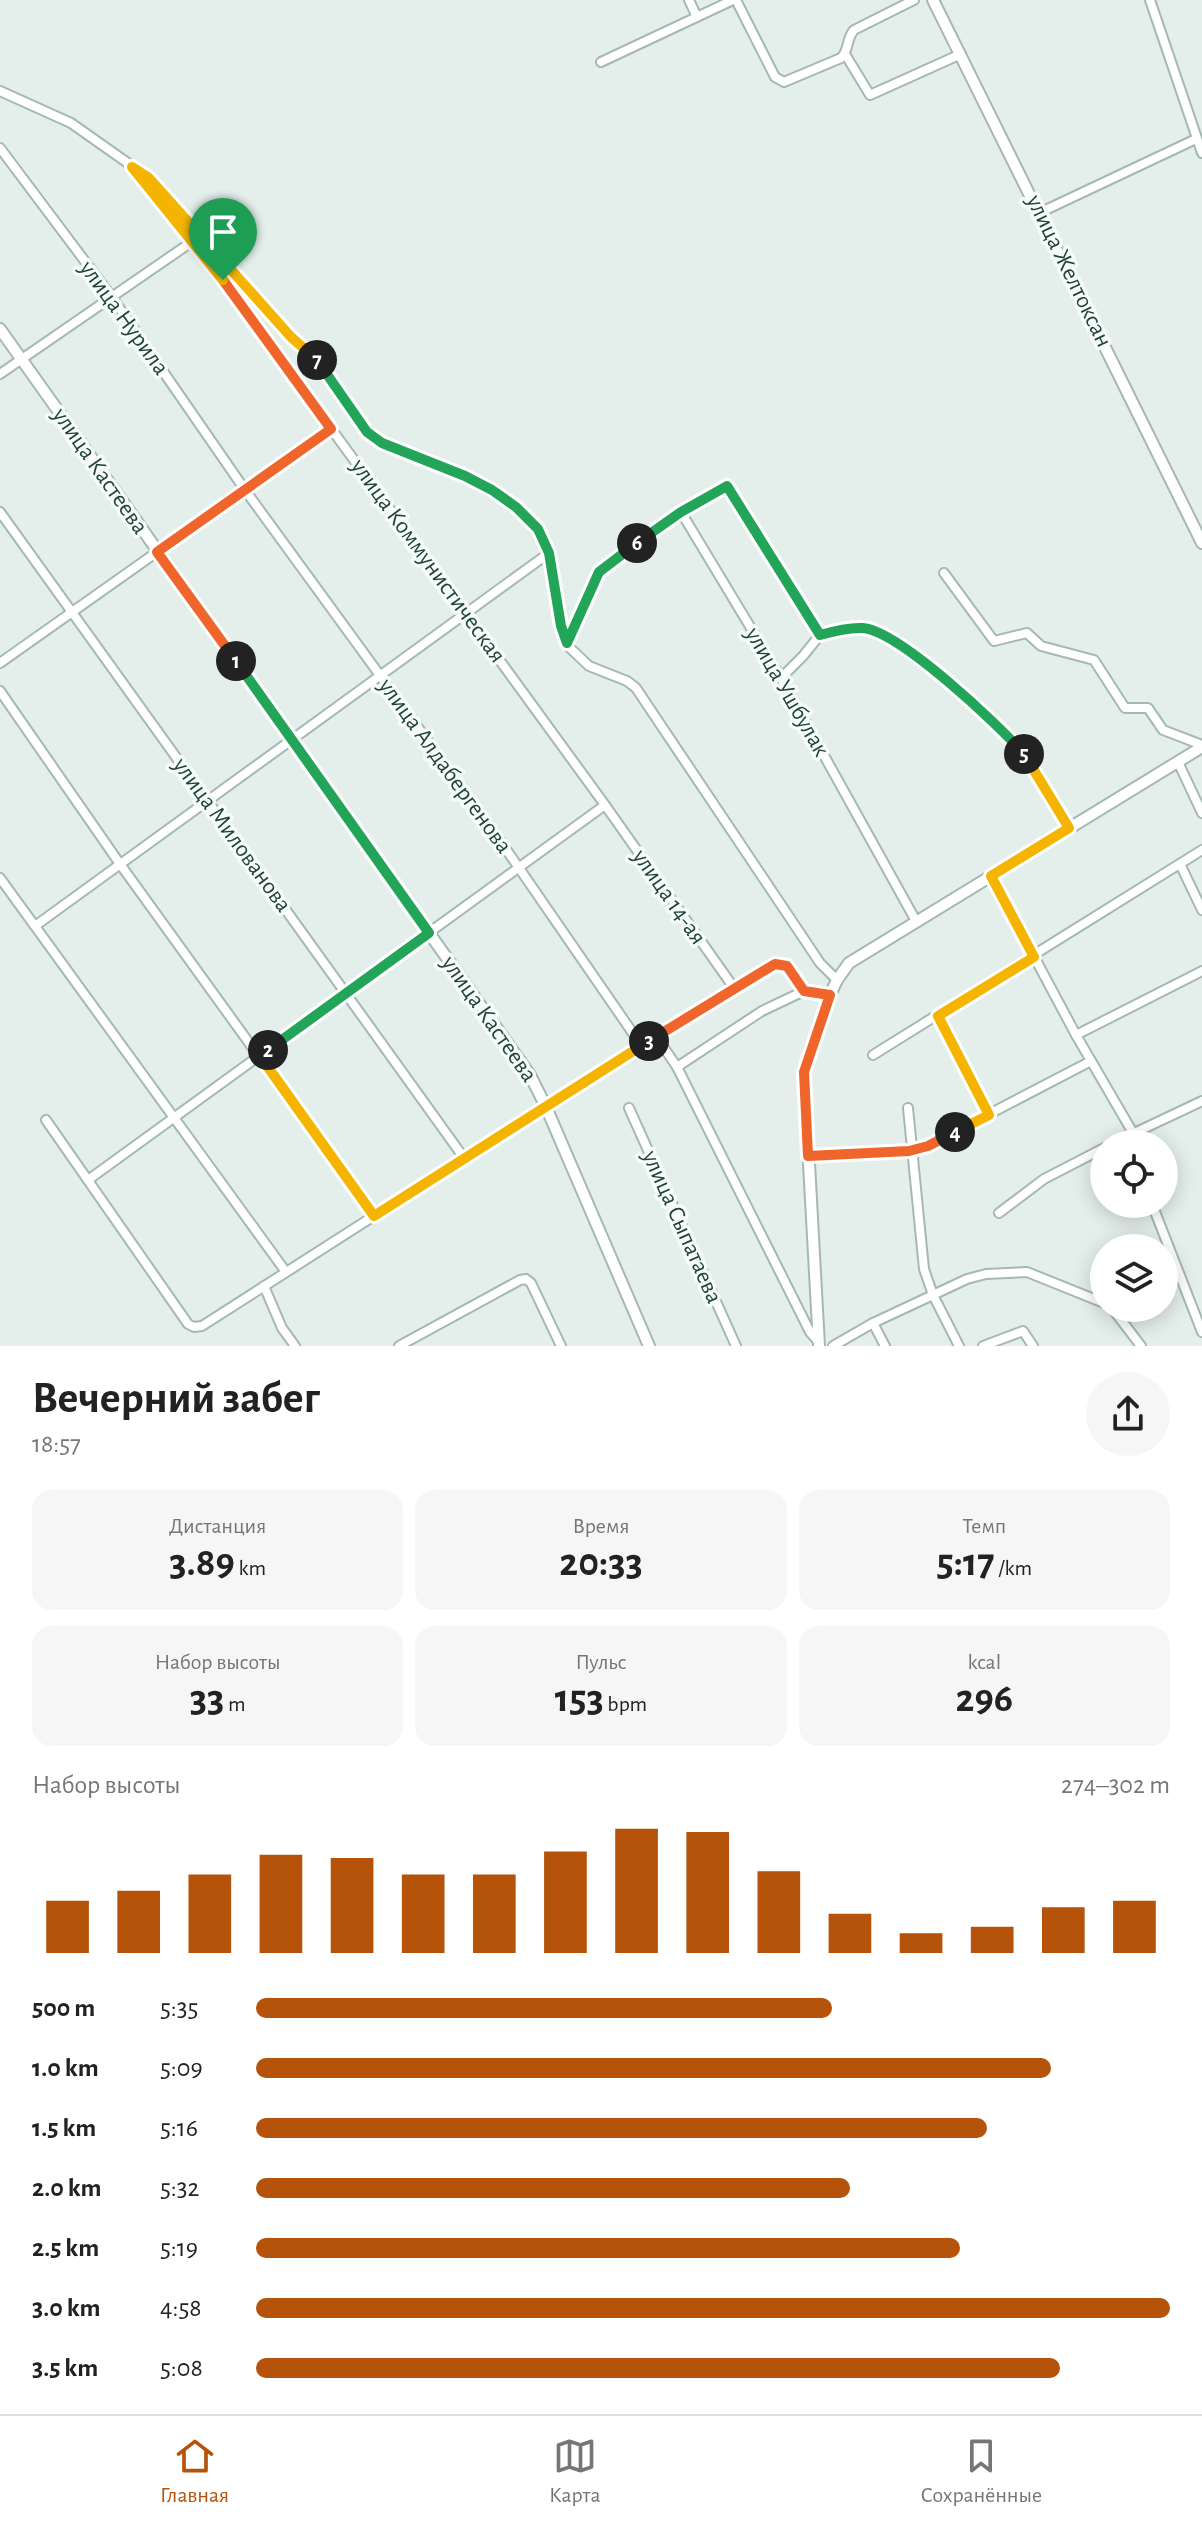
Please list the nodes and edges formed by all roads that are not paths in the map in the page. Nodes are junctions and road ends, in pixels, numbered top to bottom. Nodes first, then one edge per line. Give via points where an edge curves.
1 (689, 0) edge
2 (734, 0) edge
3 (914, 0) edge
4 (933, 0) edge
5 (1150, 0) edge
6 (697, 17) junction
7 (845, 54) junction
8 (961, 54) junction
9 (601, 62) dead end
10 (1, 93) edge
11 (1196, 139) junction
12 (0, 148) edge
13 (1202, 153) edge
14 (132, 167) junction
15 (1039, 213) junction
16 (193, 241) junction
17 (111, 296) junction
18 (0, 329) edge
19 (21, 359) junction
20 (0, 374) edge
21 (331, 429) junction
22 (245, 490) junction
23 (0, 512) edge
24 (681, 512) junction
25 (1202, 543) edge
26 (157, 552) junction
27 (549, 553) junction
28 (944, 573) dead end
29 (72, 612) junction
30 (467, 615) junction
31 (820, 635) junction
32 (567, 643) junction
33 (0, 663) edge
34 (381, 676) junction
35 (781, 678) junction
36 (0, 691) edge
37 (292, 739) junction
38 (1202, 746) edge
39 (1178, 762) junction
40 (207, 800) junction
41 (605, 805) junction
42 (1202, 813) edge
43 (1069, 828) junction
44 (1202, 850) edge
45 (120, 864) junction
46 (1180, 864) junction
47 (519, 867) junction
48 (991, 876) junction
49 (0, 878) edge
50 (1202, 910) edge
51 (916, 921) junction
52 (35, 926) junction
53 (429, 933) junction
54 (1034, 957) junction
55 (1202, 971) edge
56 (837, 980) junction
57 (734, 988) junction
58 (804, 991) junction
59 (345, 994) junction
60 (830, 995) junction
61 (938, 1016) junction
62 (1076, 1035) junction
63 (656, 1036) junction
64 (641, 1045) junction
65 (873, 1055) dead end
66 (260, 1056) junction
67 (1091, 1061) junction
68 (677, 1067) junction
69 (1202, 1101) edge
70 (546, 1107) junction
71 (629, 1108) dead end
72 (908, 1108) dead end
73 (989, 1115) junction
74 (175, 1119) junction
75 (46, 1120) dead end
76 (1131, 1130) edge
77 (1139, 1130) edge
78 (911, 1150) junction
79 (1090, 1155) edge
80 (808, 1156) junction
81 (464, 1158) junction
82 (88, 1180) junction
83 (999, 1213) dead end
84 (374, 1216) junction
85 (1157, 1218) edge
86 (286, 1272) junction
87 (264, 1286) junction
88 (933, 1295) junction
89 (1090, 1297) edge
90 (1123, 1322) edge
91 (873, 1323) junction
92 (1202, 1332) edge
93 (818, 1343) edge
94 (295, 1346) edge
95 (399, 1346) edge
96 (561, 1346) edge
97 (649, 1346) edge
98 (736, 1346) edge
99 (833, 1346) edge
100 (885, 1346) edge
101 (959, 1346) edge
102 (983, 1346) edge
103 (1033, 1346) edge
104 (1141, 1346) edge

1 - 6 street
2 - 6 street
2 - 7 street via 780,81
3 - 7 street via 854,30
4 - 8 street, улица Желтоксан
5 - 11 street
6 - 9 street
7 - 8 street via 870,95
8 - 15 street, улица Желтоксан
10 - 14 street via 71,123
11 - 13 street
11 - 15 street
12 - 17 street, улица Нурила
14 - 16 street, улица Коммунистическая
14 - 27 street via 149,178 324,368 367,432 492,490 538,529
15 - 25 street, улица Желтоксан
16 - 17 street
16 - 21 street, улица Коммунистическая
17 - 19 street
17 - 22 street, улица Нурила
18 - 19 street, улица Кастеева
19 - 20 street
19 - 26 street, улица Кастеева
21 - 22 street
21 - 30 street, улица Коммунистическая
22 - 26 street
22 - 34 street, улица Алдабергенова
23 - 29 street, улица Милованова
24 - 31 street via 727,486
24 - 32 street via 599,572
24 - 35 street, улица Ушбулак
26 - 29 street
26 - 37 street, улица Кастеева
27 - 30 street
27 - 32 street
28 - 38 street via 994,641 1027,633 1041,646 1094,660 1125,708 1148,708 1163,730
29 - 33 street
29 - 40 street, улица Милованова
30 - 34 street
30 - 41 street, улица Коммунистическая
31 - 35 street
31 - 43 street via 866,628 894,642 958,690 1030,762
32 - 56 street via 578,659 636,688 820,963
34 - 37 street
34 - 47 street, улица Алдабергенова
35 - 51 street, улица Ушбулак
36 - 45 street
37 - 40 street
37 - 53 street, улица Кастеева
38 - 39 street
39 - 42 street
39 - 43 street
40 - 45 street
40 - 59 street, улица Милованова
41 - 47 street
41 - 57 street, улица 14-ая
43 - 48 street
44 - 46 street
45 - 52 street
45 - 66 street
46 - 50 street
46 - 54 street
47 - 53 street
47 - 64 street, улица Алдабергенова
48 - 51 street
48 - 54 street
49 - 52 street
51 - 56 street via 849,963
52 - 74 street
53 - 59 street
53 - 70 street, улица Кастеева via 530,1075
54 - 61 street
54 - 62 street
55 - 62 street
56 - 60 street
57 - 58 street via 775,964 787,966
57 - 63 street
58 - 60 street
58 - 68 street via 762,1011
59 - 66 street
59 - 81 street, улица Милованова
60 - 80 street via 804,1072
61 - 65 street
61 - 73 street
62 - 67 street
63 - 64 street
63 - 68 street
64 - 70 street
66 - 74 street
66 - 84 street
67 - 73 street
67 - 76 street
68 - 93 street
69 - 77 street
70 - 81 street
70 - 97 street, улица Кастеева
71 - 98 street, улица Сыпатаева
72 - 78 street
73 - 78 street
74 - 82 street
74 - 86 street
75 - 82 street
78 - 80 street
78 - 88 street via 924,1269
79 - 83 street via 1044,1179
80 - 93 street
81 - 84 street
82 - 87 street via 188,1324 202,1326
84 - 86 street
85 - 92 street
86 - 87 street
87 - 94 street
88 - 89 street via 986,1274 1027,1272
88 - 91 street
88 - 101 street
90 - 104 street
91 - 99 street
91 - 100 street
95 - 96 street via 526,1279
102 - 103 street via 1023,1331

